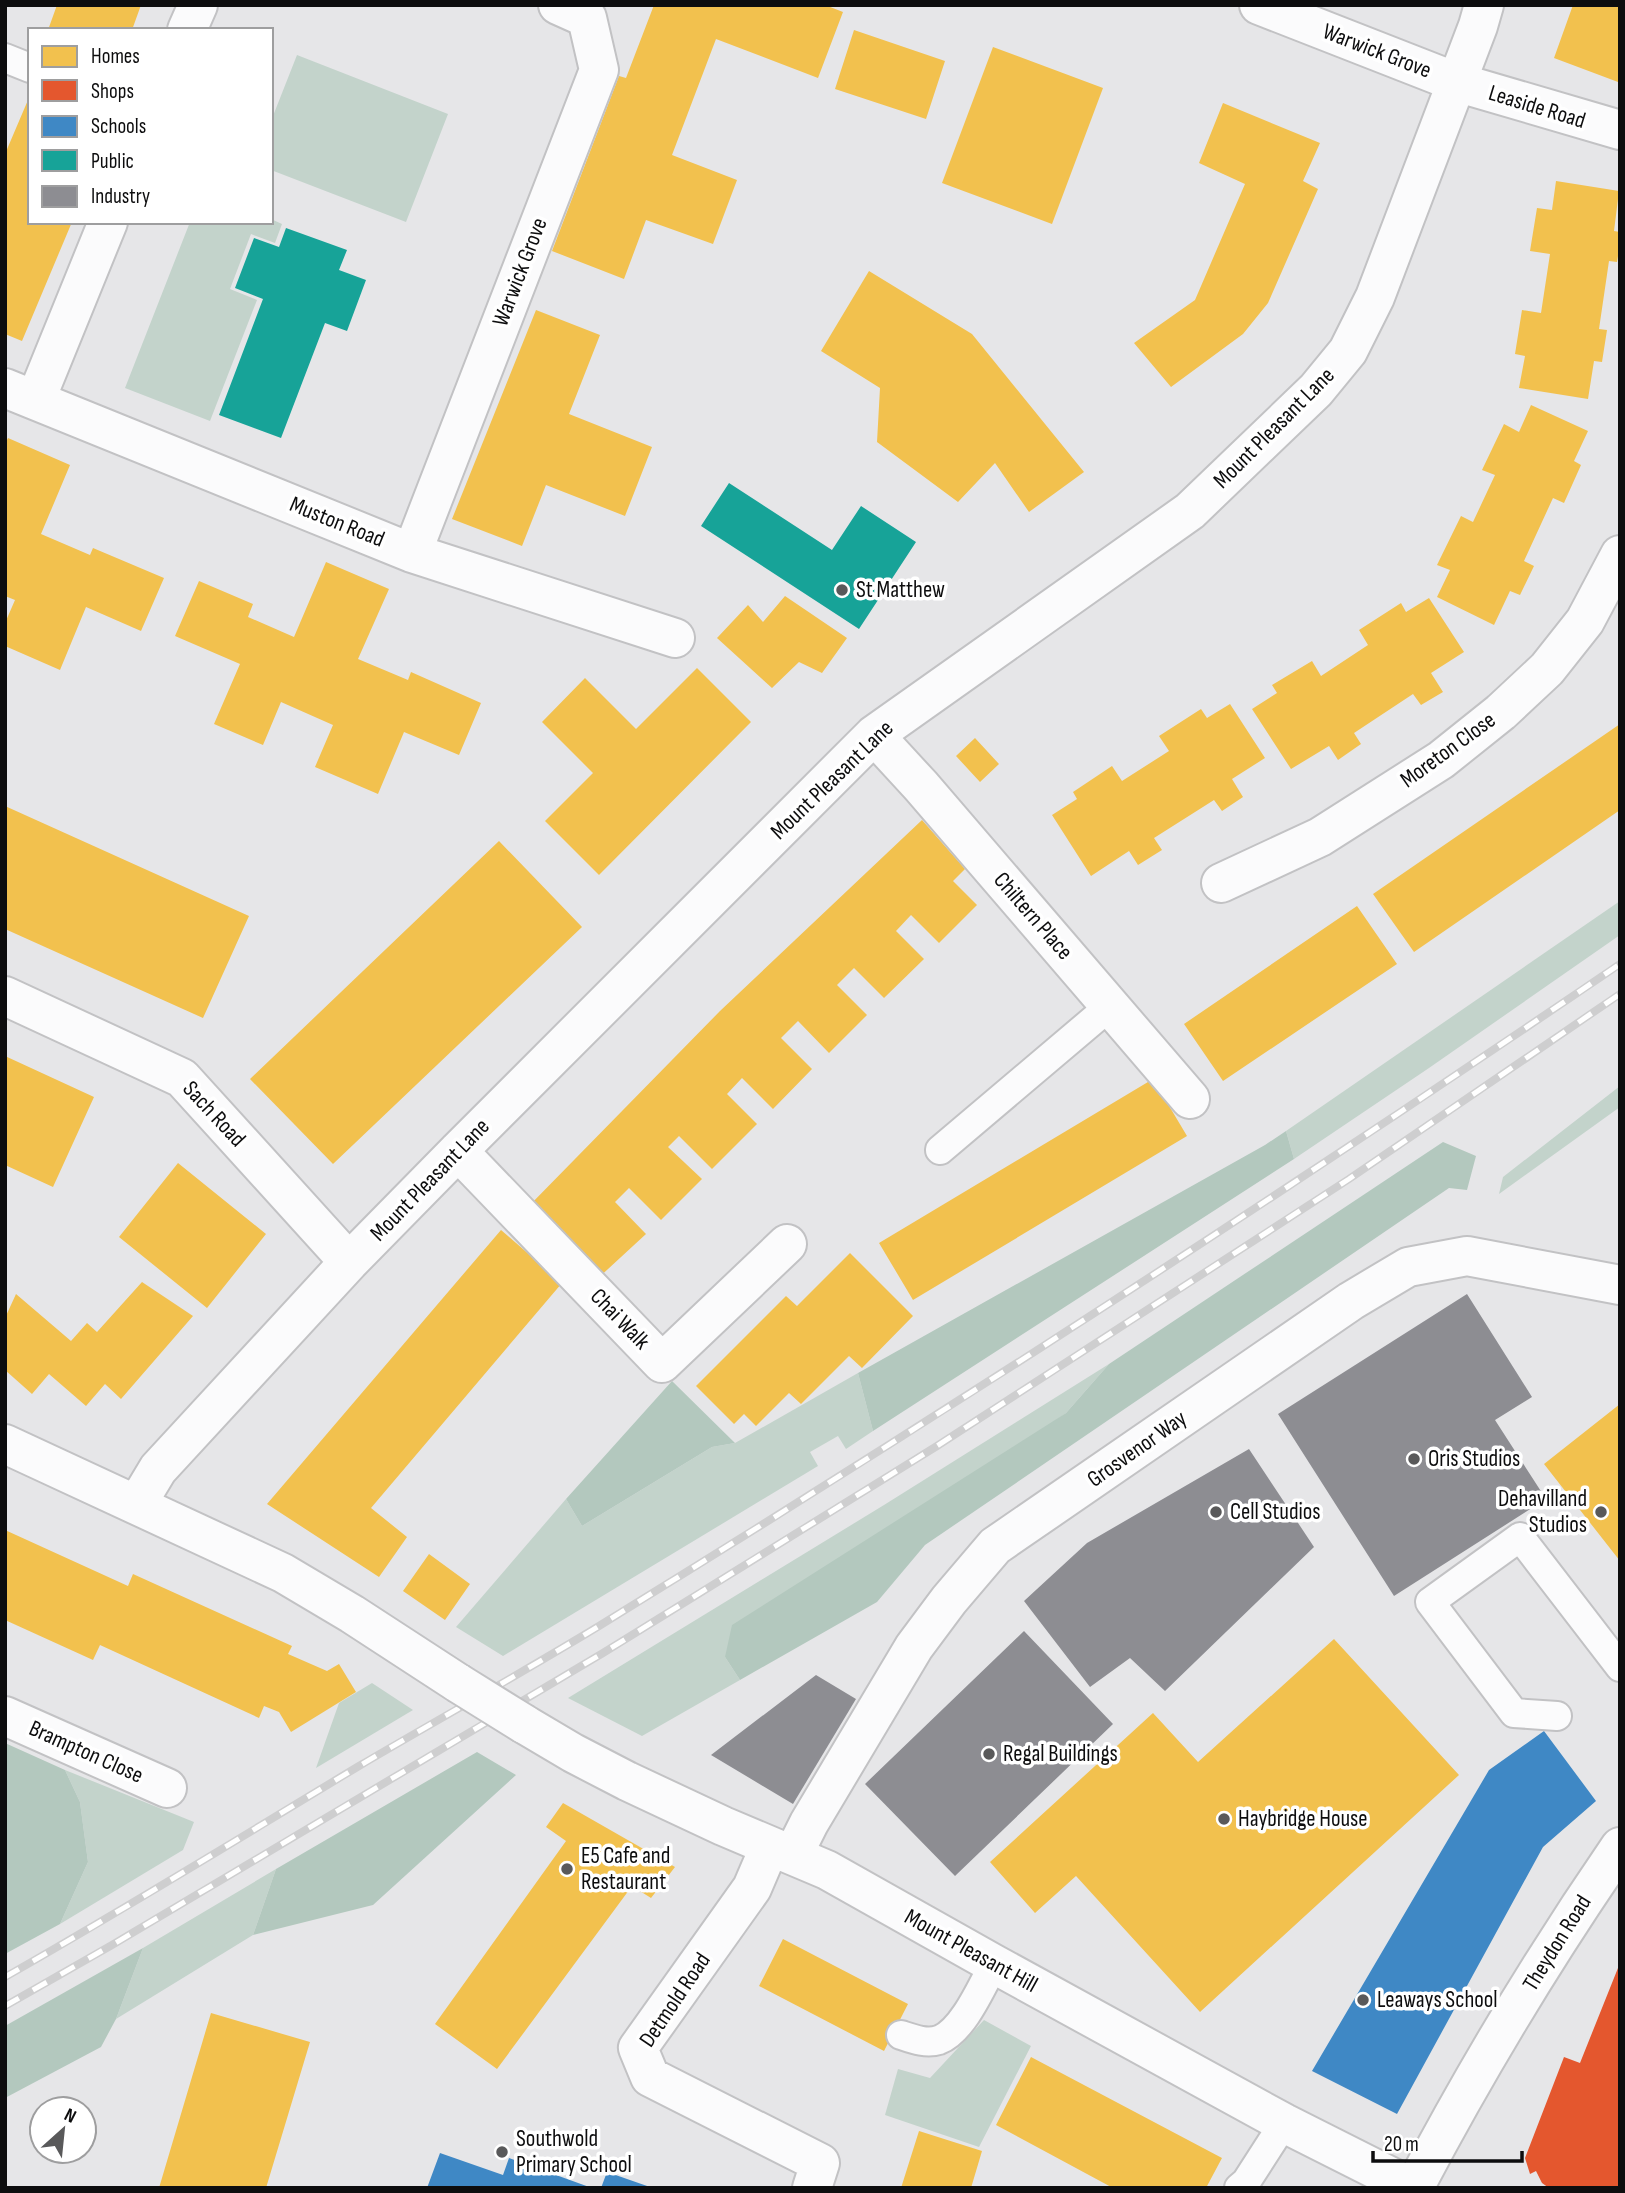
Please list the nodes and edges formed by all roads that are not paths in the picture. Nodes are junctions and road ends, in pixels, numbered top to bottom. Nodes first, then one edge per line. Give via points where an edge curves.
1 (198, 5) edge
2 (558, 5) edge
3 (1259, 5) edge
4 (1484, 5) edge
5 (188, 28) edge
6 (5, 58) edge
7 (28, 67) edge
8 (1455, 82) junction
9 (1620, 130) edge
10 (107, 224) edge
11 (20, 394) edge
12 (412, 553) junction
13 (1620, 555) edge
14 (675, 638) dead end
15 (874, 735) junction
16 (1221, 883) dead end
17 (5, 996) edge
18 (1110, 1006) junction
19 (1190, 1099) dead end
20 (940, 1150) dead end
21 (458, 1151) junction
22 (787, 1244) dead end
23 (349, 1262) junction
24 (1620, 1284) edge
25 (5, 1444) edge
26 (137, 1504) junction
27 (1620, 1667) edge
28 (5, 1716) edge
29 (1557, 1716) dead end
30 (167, 1788) dead end
31 (1620, 1847) edge
32 (782, 1851) junction
33 (995, 1964) junction
34 (901, 2035) dead end
35 (1284, 2123) junction
36 (812, 2188) edge
37 (1239, 2188) edge
38 (1414, 2188) edge

1 - 5 street
2 - 12 street, Warwick Grove via 587,18 599,70
3 - 8 street, Warwick Grove
4 - 8 street, Mount Pleasant Lane
6 - 7 lane
8 - 9 street, Leaside Road
8 - 15 street, Mount Pleasant Lane via 1375,297 1348,351 1315,390 1191,511
10 - 11 street
11 - 12 street, Muston Road
12 - 14 street, Muston Road
13 - 16 street, Moreton Close via 1585,621 1547,669 1490,720 1441,760 1320,837
15 - 18 street, Chiltern Place
15 - 21 street, Mount Pleasant Lane
17 - 23 street, Sach Road via 182,1078
18 - 19 street, Chiltern Place
18 - 20 lane
21 - 22 street, Chai Walk via 662,1363
21 - 23 street, Mount Pleasant Lane
23 - 26 street, Mount Pleasant Lane via 158,1469
24 - 32 street, Grosvenor Way via 1467,1256 1408,1268 1339,1309 995,1546 914,1647 809,1823
25 - 26 street
26 - 32 street, Mount Pleasant Hill, bridge via 294,1579 573,1753
27 - 29 lane via 1520,1537 1430,1602 1514,1713
28 - 30 street, Brampton Close
31 - 38 street, Theydon Road via 1537,1972
32 - 33 street, Mount Pleasant Hill via 827,1870
32 - 36 street, Detmold Road via 638,2048 650,2077 820,2163
33 - 34 lane via 960,2024 939,2039 920,2042
33 - 35 street, Mount Pleasant Hill
35 - 37 lane
35 - 38 street, Mount Pleasant Hill

